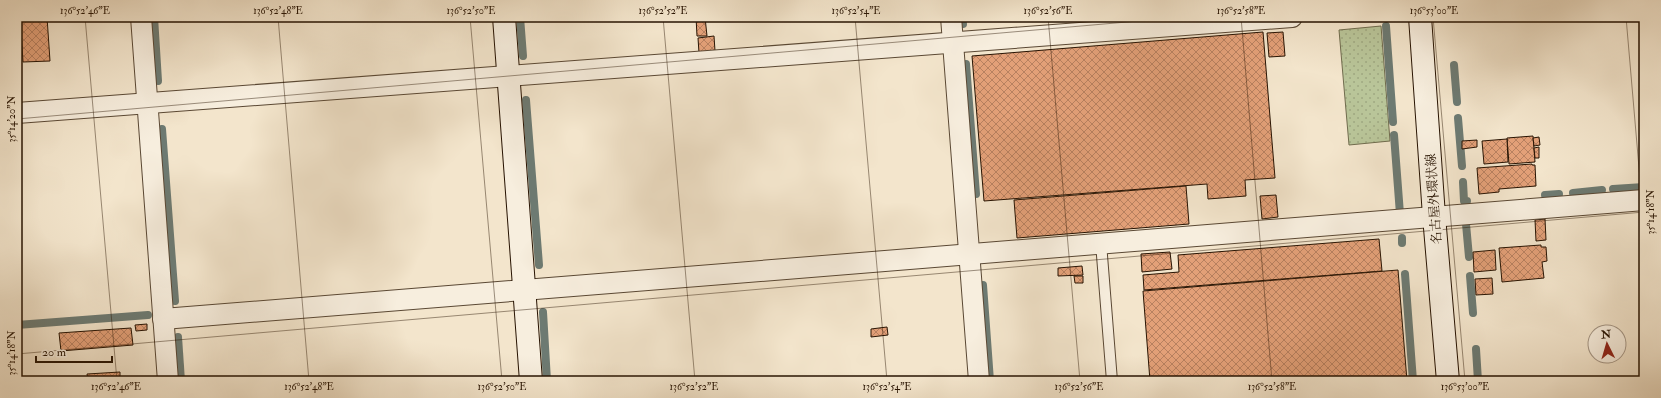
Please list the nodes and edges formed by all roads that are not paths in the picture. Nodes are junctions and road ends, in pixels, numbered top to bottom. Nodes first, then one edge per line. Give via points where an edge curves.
1 (141, 17) edge
2 (504, 17) edge
3 (951, 17) edge
4 (1292, 17) edge
5 (1420, 17) edge
6 (953, 43) junction
7 (508, 76) junction
8 (147, 104) junction
9 (17, 113) edge
10 (1644, 200) edge
11 (1434, 216) junction
12 (1101, 243) junction
13 (969, 253) junction
14 (524, 290) junction
15 (163, 319) junction
16 (168, 381) edge
17 (531, 381) edge
18 (979, 381) edge
19 (1112, 381) edge
20 (1448, 381) edge

1 - 8 street
2 - 7 street
3 - 6 street
4 - 6 street
5 - 11 street, 名古屋外環状線
6 - 7 street
6 - 13 street
7 - 8 street
7 - 14 street
8 - 9 street
8 - 15 street
10 - 11 street
11 - 12 street
11 - 20 street, 名古屋外環状線
12 - 13 street
12 - 19 lane
13 - 14 street
13 - 18 street
14 - 15 street
14 - 17 street
15 - 16 street

